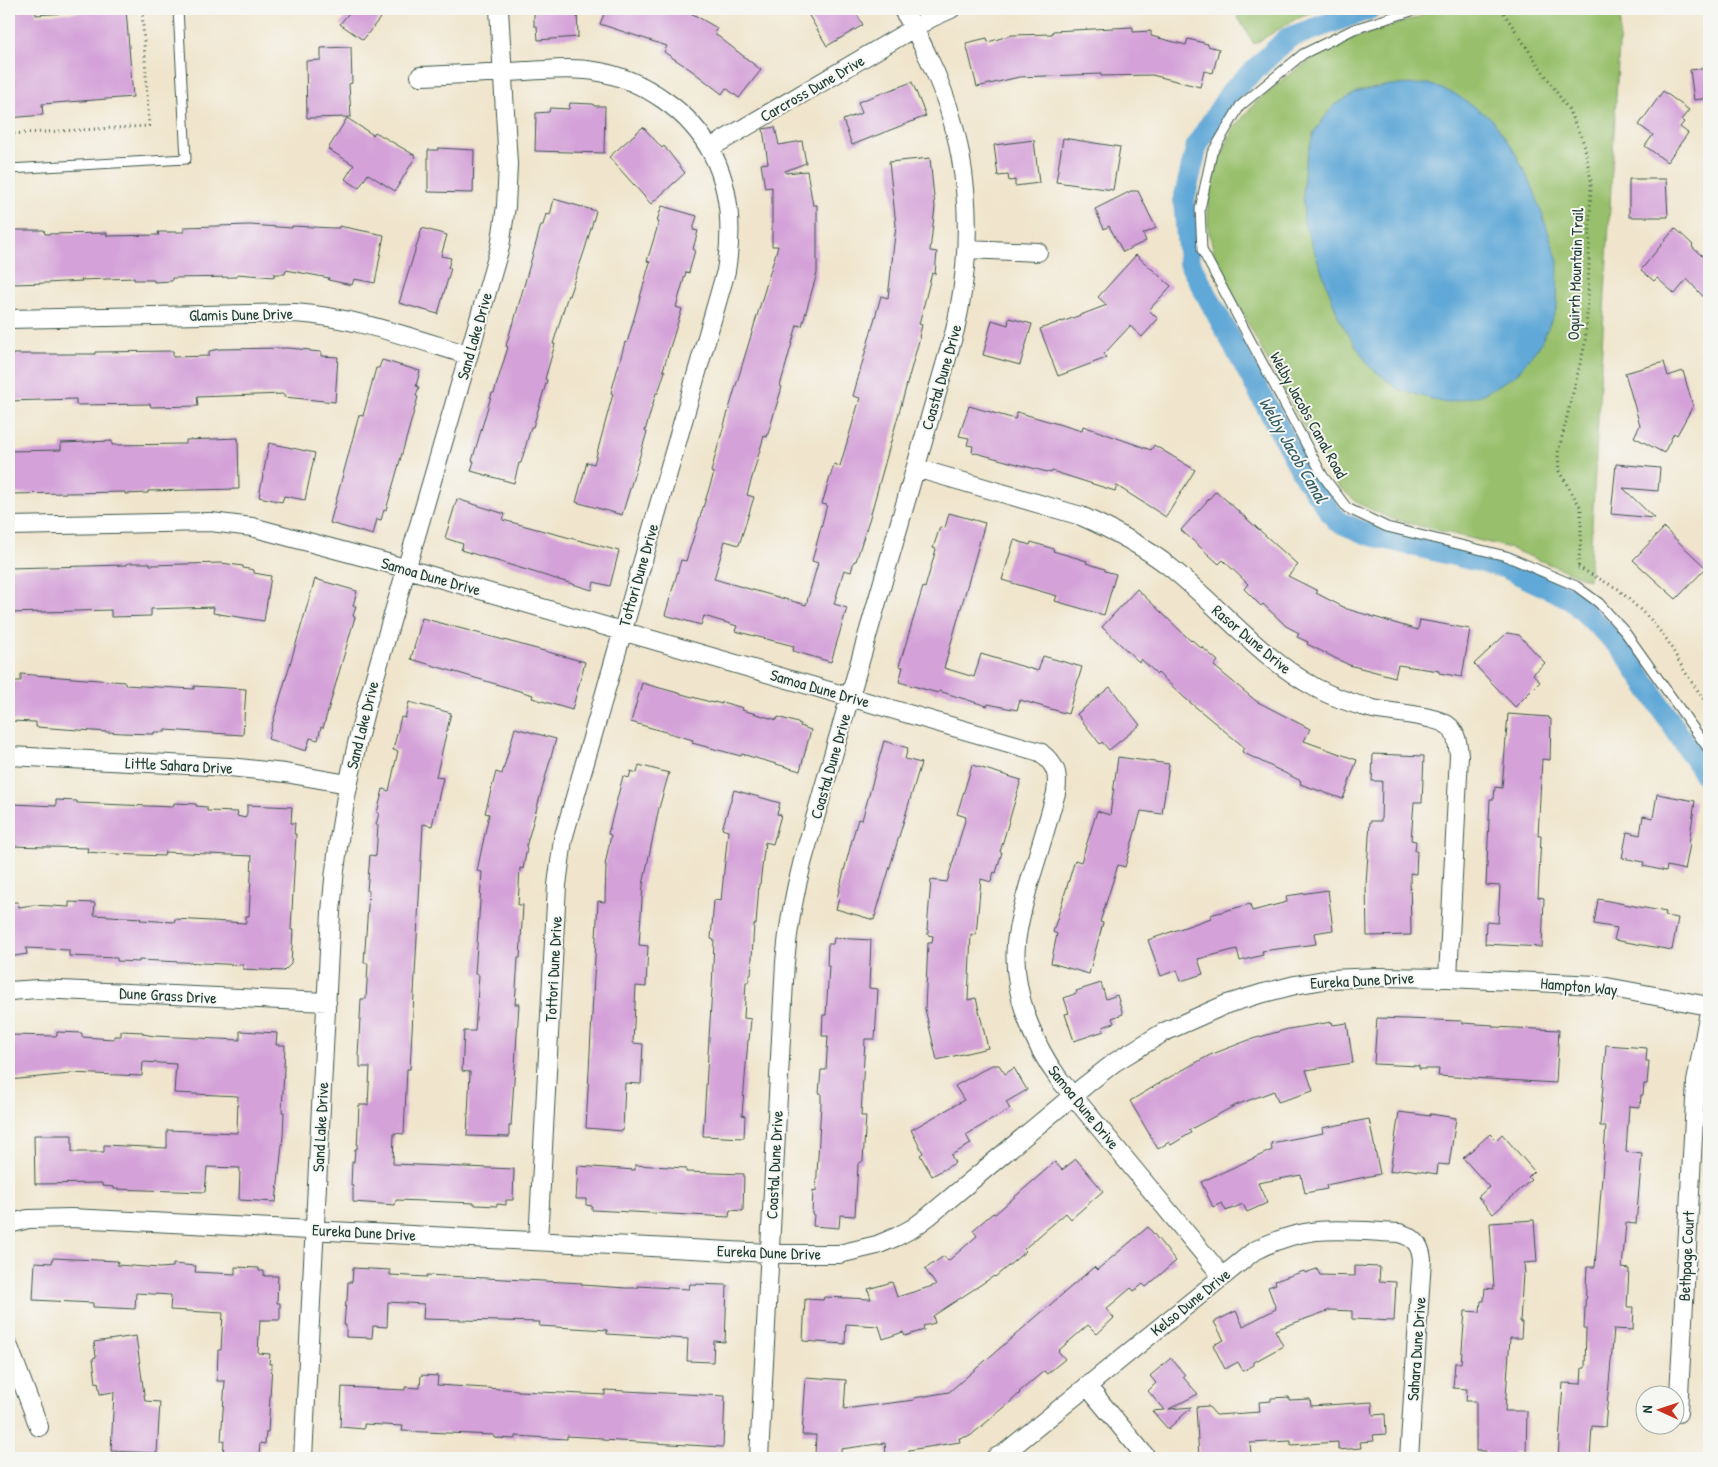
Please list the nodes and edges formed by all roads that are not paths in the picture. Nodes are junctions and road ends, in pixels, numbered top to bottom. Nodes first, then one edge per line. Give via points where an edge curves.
1 (178, 9) edge
2 (499, 9) edge
3 (902, 9) edge
4 (951, 9) edge
5 (1418, 9) edge
6 (915, 28) junction
7 (503, 72) junction
8 (420, 76) dead end
9 (710, 148) junction
10 (9, 169) edge
11 (967, 249) junction
12 (1038, 252) dead end
13 (9, 319) edge
14 (468, 355) junction
15 (916, 468) junction
16 (9, 526) edge
17 (406, 569) junction
18 (622, 631) junction
19 (850, 696) junction
20 (1709, 750) edge
21 (9, 756) edge
22 (348, 784) junction
23 (1448, 978) junction
24 (9, 990) edge
25 (327, 1002) junction
26 (1709, 1006) edge
27 (1709, 1012) edge
28 (1072, 1096) junction
29 (9, 1224) edge
30 (314, 1230) junction
31 (538, 1241) junction
32 (1416, 1241) joint
33 (769, 1253) junction
34 (1222, 1276) junction
35 (9, 1347) edge
36 (1680, 1384) edge
37 (1087, 1386) junction
38 (39, 1427) dead end
39 (304, 1458) edge
40 (759, 1458) edge
41 (995, 1458) edge
42 (1148, 1458) edge
43 (1409, 1458) edge

1 - 10 lane via 186,159
2 - 7 street, Sand Lake Drive
3 - 6 street, Coastal Dune Drive
4 - 6 street, Carcross Dune Drive
5 - 20 lane, Welby Jacobs Canal Road via 1354,30 1303,54 1240,106 1212,153 1200,209 1202,250 1323,476 1347,508 1387,527 1506,556 1576,586 1599,603 1625,632
6 - 9 street, Carcross Dune Drive
6 - 11 street, Coastal Dune Drive via 937,75 958,143 967,204
7 - 8 street, Tottori Dune Drive
7 - 9 street, Tottori Dune Drive via 577,69 608,73 632,81 672,105 689,120
7 - 14 street, Sand Lake Drive via 508,164 506,206 500,248
9 - 18 street, Tottori Dune Drive via 719,167 729,208 726,271
11 - 12 street
11 - 15 street, Coastal Dune Drive via 955,330
13 - 14 street, Glamis Dune Drive via 314,314
14 - 17 street, Sand Lake Drive
15 - 19 street, Coastal Dune Drive
15 - 23 street, Rasor Dune Drive via 1081,516 1105,526 1171,568 1269,658 1292,674 1344,700 1436,720 1452,728 1458,755
16 - 17 street, Samoa Dune Drive via 232,523
17 - 18 street, Samoa Dune Drive
17 - 22 street, Sand Lake Drive via 365,711
18 - 19 street, Samoa Dune Drive
18 - 31 street, Tottori Dune Drive via 569,816 560,862
19 - 28 street, Samoa Dune Drive via 1031,748 1054,766 1058,784 1021,911 1016,963 1030,1030 1050,1068
19 - 33 street, Coastal Dune Drive via 794,893 788,928
21 - 22 street, Little Sahara Drive via 230,767
22 - 25 street, Sand Lake Drive via 334,874
23 - 26 street, Hampton Way via 1596,986
23 - 28 street, Eureka Dune Drive via 1330,979 1294,985 1227,1004 1164,1032 1115,1062
24 - 25 street, Dune Grass Drive
25 - 30 street, Sand Lake Drive
27 - 36 street, Bethpage Court via 1696,1082
28 - 33 street, Eureka Dune Drive via 929,1216 896,1237 868,1248 839,1254
28 - 34 street, Samoa Dune Drive
29 - 30 street, Eureka Dune Drive via 71,1218
30 - 31 street, Eureka Dune Drive
30 - 39 street, Sand Lake Drive
31 - 33 street, Eureka Dune Drive
32 - 34 street, Kelso Dune Drive via 1399,1233 1312,1231 1272,1242 1254,1251
32 - 43 street, Sahara Dune Drive via 1422,1259
33 - 40 street, Coastal Dune Drive
34 - 37 street, Kelso Dune Drive
35 - 38 street
37 - 41 street, Kelso Dune Drive
37 - 42 street

